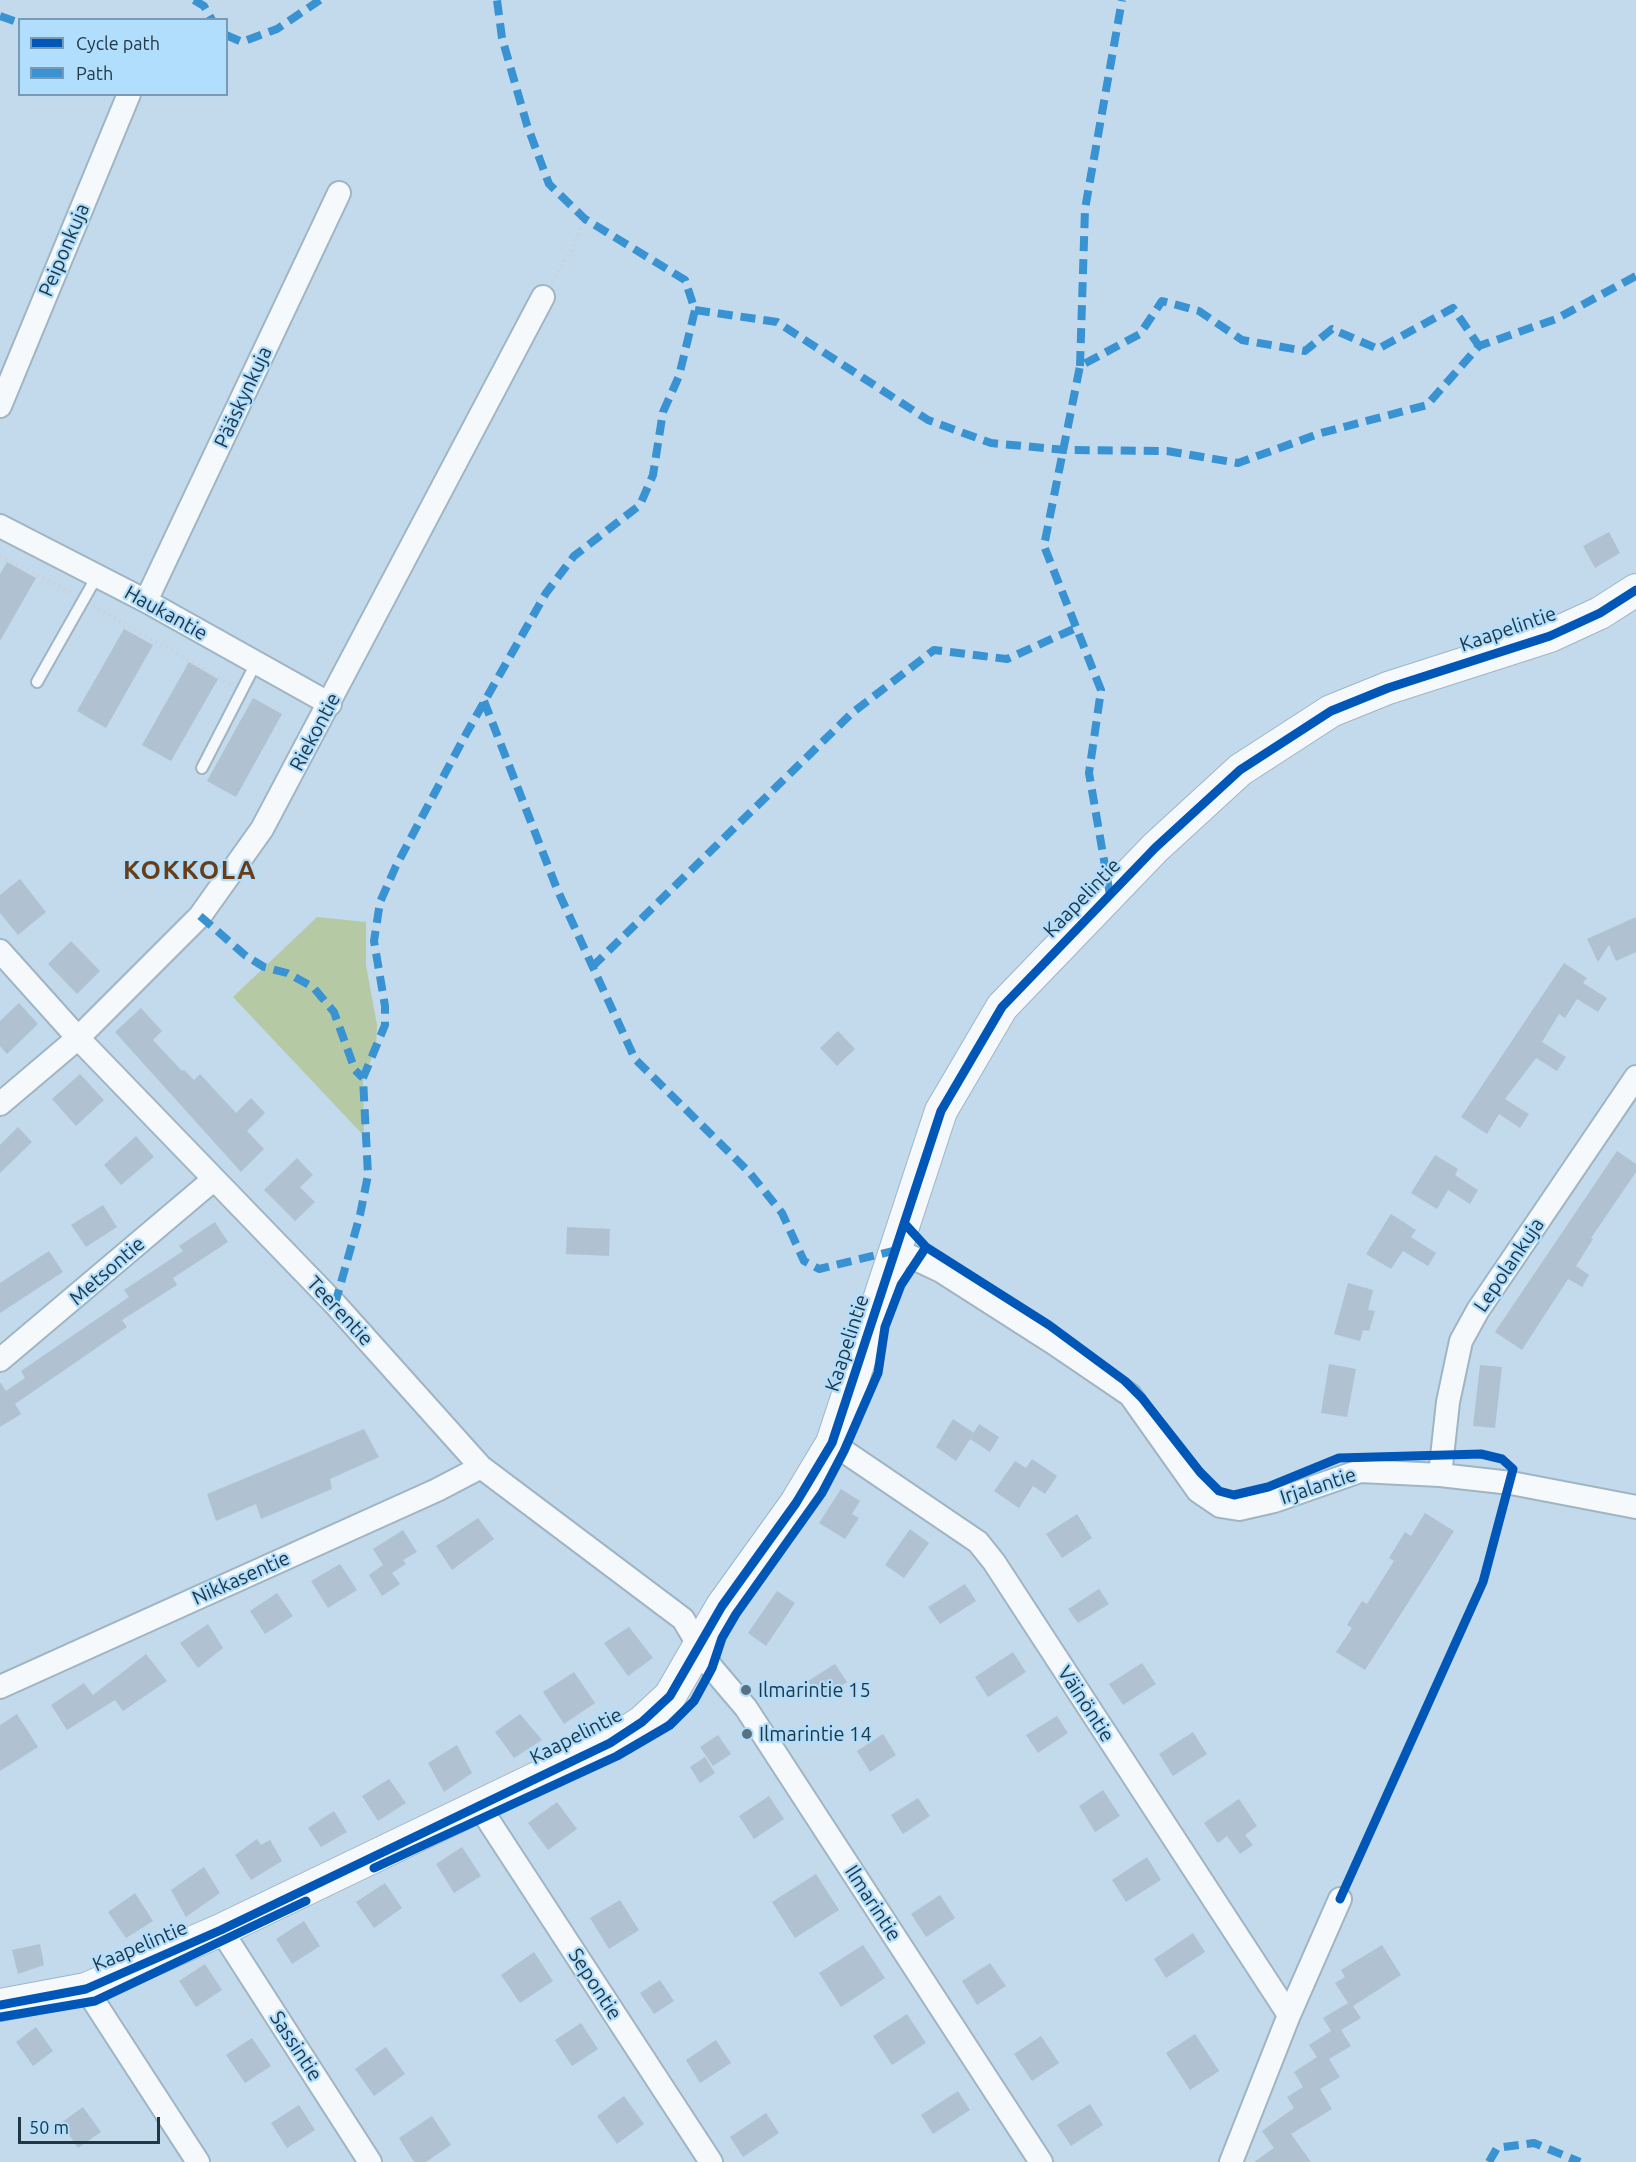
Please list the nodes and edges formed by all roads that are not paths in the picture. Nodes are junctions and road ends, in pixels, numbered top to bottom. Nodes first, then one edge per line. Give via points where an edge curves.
1 (128, 96) edge
2 (339, 193) dead end
3 (543, 297) road end
4 (0, 406) edge
5 (0, 526) edge
6 (97, 576) junction
7 (1636, 590) edge
8 (146, 601) junction
9 (256, 663) junction
10 (37, 682) dead end
11 (330, 704) junction
12 (202, 768) dead end
13 (0, 951) edge
14 (78, 1038) junction
15 (1636, 1077) edge
16 (0, 1104) edge
17 (213, 1180) junction
18 (897, 1250) junction
19 (0, 1360) edge
20 (832, 1443) junction
21 (481, 1467) junction
22 (1440, 1475) junction
23 (1636, 1507) edge
24 (699, 1647) junction
25 (0, 1688) edge
26 (479, 1806) junction
27 (1340, 1899) dead end
28 (221, 1930) junction
29 (86, 1989) junction
30 (0, 2005) edge
31 (1288, 2015) junction
32 (198, 2162) edge
33 (370, 2162) edge
34 (711, 2162) edge
35 (1041, 2162) edge
36 (1231, 2162) edge

1 - 4 street, Peiponkuja
2 - 8 street, Pääskynkuja
3 - 11 street, Riekontie
5 - 6 street, Haukantie
6 - 8 street, Haukantie
6 - 10 lane
7 - 18 street, Kaapelintie via 1600,613 1550,636 1388,688 1331,711 1240,770 1155,848 1002,1007 942,1111
8 - 9 street, Haukantie
9 - 11 street, Haukantie
9 - 12 lane
11 - 14 street, Riekontie via 262,829 200,916
13 - 14 street, Teerentie
14 - 16 street, Riekontie
14 - 17 street, Teerentie
15 - 22 street, Lepolankuja via 1461,1341 1448,1402
17 - 19 street, Metsontie
17 - 21 street, Teerentie via 335,1304
18 - 20 street, Kaapelintie
18 - 22 street, Irjalantie via 941,1271 1130,1395 1198,1491 1220,1506 1239,1509 1274,1501 1360,1471
20 - 24 street, Kaapelintie via 796,1503 722,1606
20 - 31 street, Väinöntie via 932,1508 983,1549
21 - 24 street, Teerentie via 683,1619
21 - 25 street, Nikkasentie
22 - 23 street, Irjalantie
24 - 26 street, Kaapelintie via 670,1696 642,1722 610,1743
24 - 35 street, Ilmarintie via 746,1708
26 - 28 street, Kaapelintie
26 - 34 street, Sepontie
27 - 31 street
28 - 29 street, Kaapelintie
28 - 33 street, Sassintie
29 - 30 street, Kaapelintie
29 - 32 street
31 - 36 street

